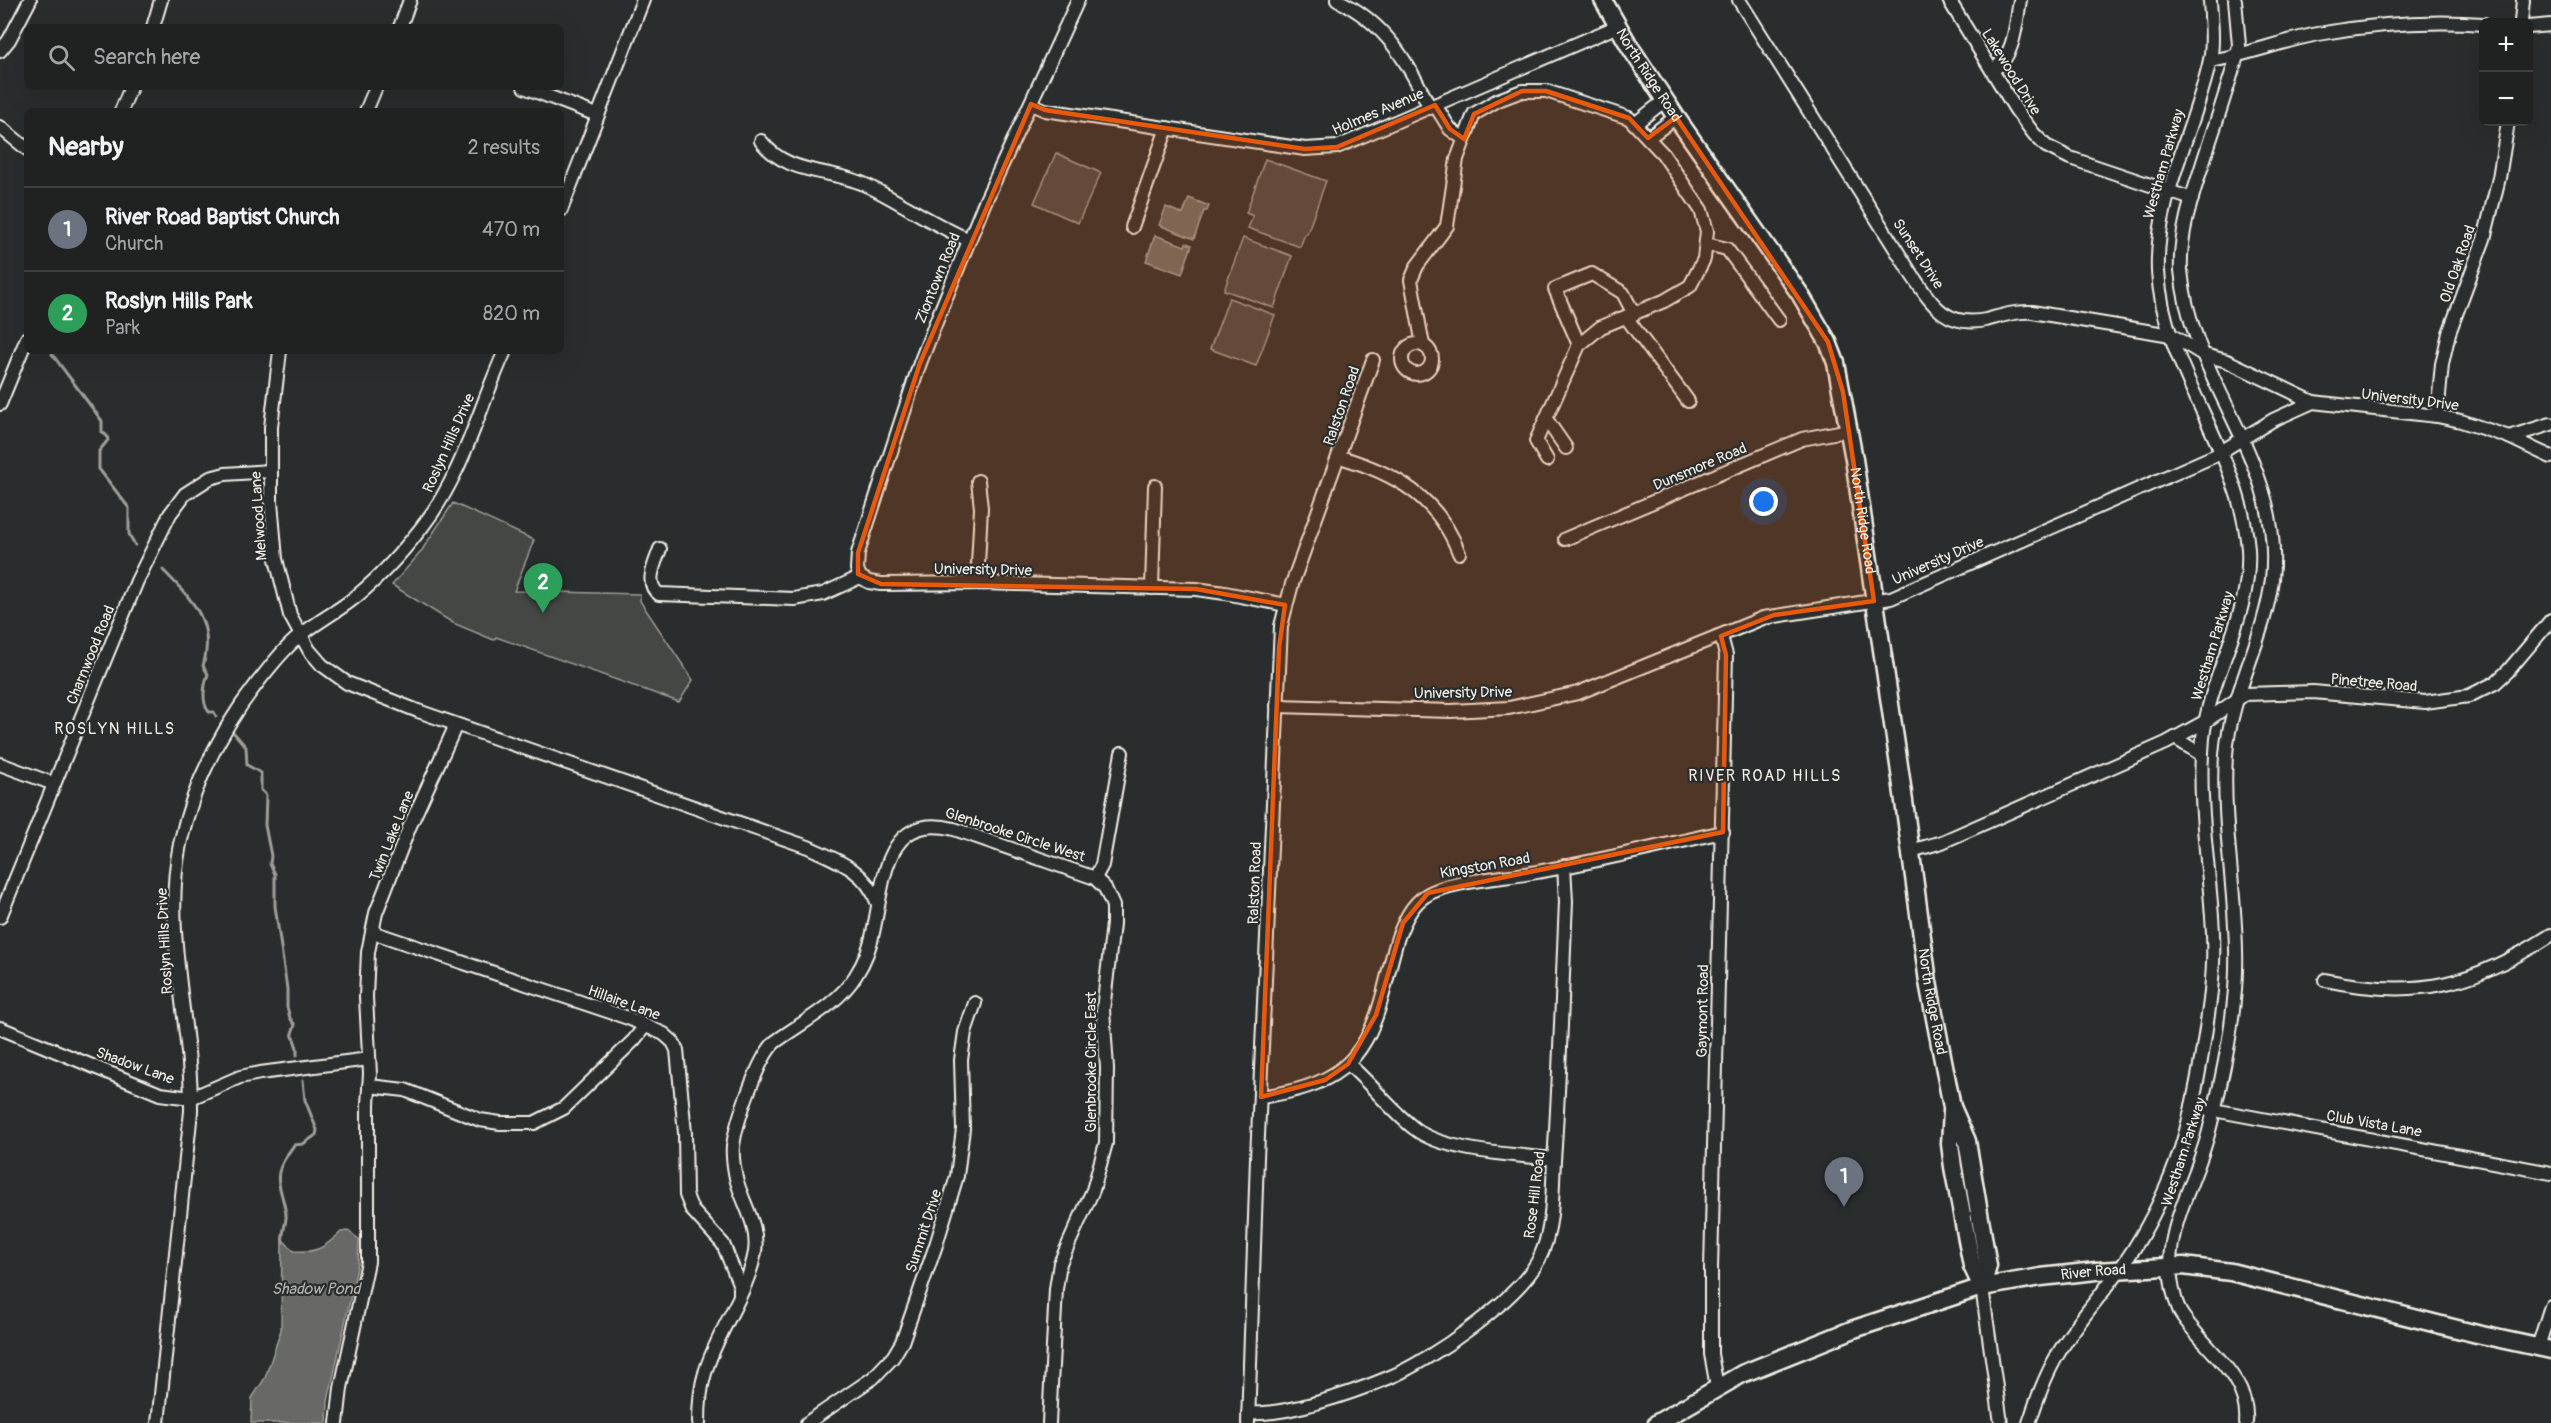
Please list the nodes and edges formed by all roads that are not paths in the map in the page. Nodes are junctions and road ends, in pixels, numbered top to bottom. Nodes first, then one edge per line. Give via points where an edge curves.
1 (30, 0) edge
2 (161, 0) edge
3 (410, 0) edge
4 (643, 0) edge
5 (1078, 0) edge
6 (1337, 0) edge
7 (1604, 0) edge
8 (1739, 0) edge
9 (1949, 0) edge
10 (2020, 0) edge
11 (2210, 0) edge
12 (2235, 0) edge
13 (2523, 0) edge
14 (2521, 18) edge
15 (154, 24) edge
16 (401, 24) edge
17 (2479, 24) edge
18 (2551, 25) edge
19 (1618, 26) junction
20 (2533, 27) edge
21 (0, 51) edge
22 (2238, 56) junction
23 (2210, 61) junction
24 (1992, 70) junction
25 (130, 90) edge
26 (375, 90) edge
27 (532, 90) edge
28 (1665, 100) junction
29 (1031, 104) junction
30 (1432, 106) junction
31 (122, 108) edge
32 (367, 108) edge
33 (597, 115) junction
34 (1676, 117) junction
35 (1635, 124) junction
36 (2507, 126) edge
37 (0, 127) edge
38 (1167, 128) junction
39 (1648, 138) junction
40 (1464, 139) junction
41 (761, 141) dead end
42 (24, 147) edge
43 (2170, 191) junction
44 (2192, 199) junction
45 (564, 202) edge
46 (1132, 227) dead end
47 (969, 240) junction
48 (1706, 244) junction
49 (1630, 316) junction
50 (1779, 320) dead end
51 (2170, 335) junction
52 (24, 345) edge
53 (1423, 345) dead end
54 (1579, 345) junction
55 (280, 354) edge
56 (504, 354) edge
57 (2204, 355) junction
58 (1373, 360) dead end
59 (1688, 401) dead end
60 (2313, 402) junction
61 (0, 404) edge
62 (2437, 416) junction
63 (1546, 419) junction
64 (2551, 424) edge
65 (1849, 430) junction
66 (2509, 437) junction
67 (2243, 440) junction
68 (1566, 448) dead end
69 (2222, 452) junction
70 (1340, 457) junction
71 (2551, 457) edge
72 (1547, 460) dead end
73 (271, 471) junction
74 (978, 481) dead end
75 (1155, 486) dead end
76 (1565, 539) dead end
77 (660, 549) dead end
78 (1459, 553) dead end
79 (860, 577) junction
80 (977, 583) junction
81 (1152, 588) junction
82 (1874, 601) junction
83 (1286, 605) junction
84 (2551, 620) edge
85 (300, 636) junction
86 (1721, 636) junction
87 (2236, 703) junction
88 (1277, 706) junction
89 (2206, 721) junction
90 (456, 725) junction
91 (2175, 738) junction
92 (1122, 753) dead end
93 (2202, 755) junction
94 (0, 764) edge
95 (54, 784) junction
96 (1723, 832) junction
97 (1911, 850) junction
98 (1564, 866) junction
99 (1095, 878) junction
100 (877, 902) junction
101 (0, 917) edge
102 (372, 932) junction
103 (2551, 935) edge
104 (2325, 980) dead end
105 (975, 1003) dead end
106 (645, 1026) junction
107 (0, 1028) edge
108 (369, 1059) junction
109 (1348, 1064) junction
110 (369, 1086) junction
111 (1261, 1097) junction
112 (191, 1098) junction
113 (2192, 1106) junction
114 (2214, 1112) junction
115 (1554, 1159) junction
116 (2551, 1173) edge
117 (2170, 1267) junction
118 (2120, 1269) junction
119 (1982, 1287) junction
120 (740, 1296) junction
121 (2551, 1306) edge
122 (2544, 1349) edge
123 (1717, 1387) junction
124 (1248, 1418) edge
125 (158, 1423) edge
126 (337, 1423) edge
127 (699, 1423) edge
128 (807, 1423) edge
129 (1049, 1423) edge
130 (1657, 1423) edge
131 (2001, 1423) edge
132 (2029, 1423) edge
133 (2246, 1423) edge

1 - 21 street
2 - 15 street
3 - 16 street
4 - 33 street
5 - 29 street, Ziontown Road
6 - 30 street via 1359,12 1392,40
7 - 19 main road, North Ridge Road
8 - 51 street, Sunset Drive via 1912,275 1939,311 1968,322 2032,312
9 - 24 street, Lakewood Drive
10 - 24 street via 2012,44 2001,66
11 - 23 street, Westham Parkway
12 - 22 street, Westham Parkway
13 - 14 street
17 - 22 street via 2387,24 2317,34
18 - 20 street
19 - 28 main road, North Ridge Road
19 - 30 street, Holmes Avenue
22 - 23 street
22 - 44 street, Westham Parkway
23 - 43 street, Westham Parkway
24 - 43 street, Lakewood Drive via 2027,126 2046,146 2070,158
25 - 31 street
26 - 32 street
27 - 33 street
28 - 34 main road, North Ridge Road
28 - 35 street
29 - 38 street, Holmes Avenue via 1046,110
29 - 47 street, Ziontown Road
30 - 38 street, Holmes Avenue via 1337,147 1318,150
30 - 40 street via 1450,129
33 - 45 street
34 - 39 street
34 - 65 main road, North Ridge Road via 1800,294 1828,342 1840,376
35 - 39 street
35 - 40 street via 1629,118 1546,91 1522,91 1474,114
36 - 62 street, Old Oak Road via 2486,230 2449,333
37 - 42 street
38 - 46 street
39 - 48 street via 1701,210
40 - 53 street via 1457,159 1447,226 1411,280
41 - 47 street via 787,164 870,187
43 - 44 street, Lakewood Drive
43 - 51 street, Westham Parkway via 2159,241 2158,267
44 - 57 street, Westham Parkway via 2181,268 2194,332
47 - 79 street, Ziontown Road via 920,363 858,553
48 - 49 street via 1704,259 1690,286
48 - 50 street via 1727,249
49 - 54 street via 1601,327
49 - 54 street via 1623,293 1592,274 1555,289
49 - 59 street
51 - 57 street, Sunset Drive
51 - 69 street, Westham Parkway
52 - 61 street
54 - 63 street
55 - 73 street, Melwood Lane via 271,427
56 - 85 street, Roslyn Hills Drive via 463,456 424,524 363,591
57 - 60 street, Sunset Drive via 2227,361
57 - 67 street, Westham Parkway
58 - 70 street, Ralston Road
60 - 62 street, University Drive
60 - 67 street, University Drive via 2273,420
62 - 66 street, University Drive
63 - 68 street
63 - 72 street via 1536,441
64 - 66 street
65 - 76 street, Dunsmore Road via 1802,439
65 - 82 main road, North Ridge Road
66 - 71 street, University Drive
67 - 69 street, University Drive
67 - 87 street, Westham Parkway via 2266,498 2274,545 2270,595
69 - 82 street, University Drive via 1910,590
69 - 89 street, Westham Parkway via 2242,512 2247,577 2237,625
70 - 78 street via 1384,472 1408,486 1433,510 1452,535
70 - 83 street, Ralston Road
73 - 85 street, Melwood Lane via 276,559 290,615
73 - 95 street, Charnwood Road via 210,478 178,501 137,581
74 - 80 street via 981,508
75 - 81 street
77 - 79 street via 651,580 659,594 794,599 823,594
79 - 80 street, University Drive via 881,584
80 - 81 street, University Drive
81 - 83 street, University Drive via 1225,593
82 - 86 street, University Drive via 1774,615
82 - 97 main road, North Ridge Road
83 - 88 street, Ralston Road via 1279,648
84 - 87 street, Pinetree Road via 2508,671 2484,690 2458,699 2425,702 2287,692 2245,694
85 - 90 street, Melwood Lane via 322,665 347,683
85 - 112 street, Roslyn Hills Drive via 268,670 221,735 200,778 180,845 176,923
86 - 88 street, University Drive via 1602,685 1517,707 1451,711
86 - 96 street, Gaymont Road via 1726,656
87 - 89 street, Pinetree Road
87 - 114 street, Westham Parkway via 2229,730 2226,812 2237,955
88 - 111 street, Ralston Road
89 - 91 street, Pinetree Road
89 - 93 street, Westham Parkway
90 - 100 street via 808,847 848,866 871,887
90 - 102 street, Twin Lake Lane via 409,828
91 - 93 street
91 - 97 street, Pinetree Road via 1942,842
92 - 99 street via 1102,865
93 - 113 street, Westham Parkway via 2213,986
94 - 95 street
95 - 101 street, Charnwood Road
96 - 98 street, Kingston Road
96 - 123 street, Gaymont Road via 1711,1269 1712,1354
97 - 119 main road, North Ridge Road via 1928,982 1952,1107 1953,1167 1972,1266
98 - 109 street, Kingston Road via 1445,887 1422,897 1403,923 1376,1015
98 - 115 street, Rose Hill Road via 1566,903
99 - 100 street, Glenbrooke Circle West via 933,825 915,829 894,849
99 - 129 street, Glenbrooke Circle East via 1105,888 1113,906 1103,1010 1106,1143 1093,1190 1060,1263
100 - 120 street, Glenbrooke Circle West via 871,943 855,977 831,1003 767,1049 736,1128 735,1176 756,1237 751,1268
102 - 106 street, Hillaire Lane
102 - 108 street, Twin Lake Lane via 366,988
103 - 104 street via 2505,964 2469,979 2438,986 2368,989
105 - 128 street, Summit Drive via 961,1060 963,1130 957,1176 902,1342 873,1378
106 - 110 street via 564,1108 534,1123 488,1122 405,1090
106 - 120 street, Hillaire Lane via 668,1036 677,1050 686,1195 692,1210 723,1244 741,1286
107 - 112 street, Shadow Lane via 160,1094
108 - 110 street, Twin Lake Lane
108 - 112 street via 240,1077
109 - 111 street, Kingston Road via 1325,1080
109 - 115 street via 1425,1136 1483,1151
110 - 126 street, Twin Lake Lane via 368,1262
111 - 124 street, Ralston Road
112 - 125 street, Roslyn Hills Drive
113 - 114 street, Club Vista Lane
113 - 118 street, Westham Parkway via 2169,1180
114 - 116 street, Club Vista Lane
114 - 117 street, Westham Parkway via 2171,1242
115 - 124 street, Rose Hill Road via 1551,1216 1544,1247 1527,1278 1507,1298 1445,1346 1403,1372 1326,1399
117 - 118 main road, River Road
117 - 122 main road, River Road via 2260,1278
117 - 133 street, Westham Parkway via 2180,1312 2238,1381
118 - 119 main road, River Road
118 - 132 street, Westham Parkway via 2057,1355
119 - 123 main road, River Road via 1829,1338
119 - 131 street
120 - 127 street, Glenbrooke Circle West via 704,1374
121 - 122 street
123 - 130 main road, River Road

